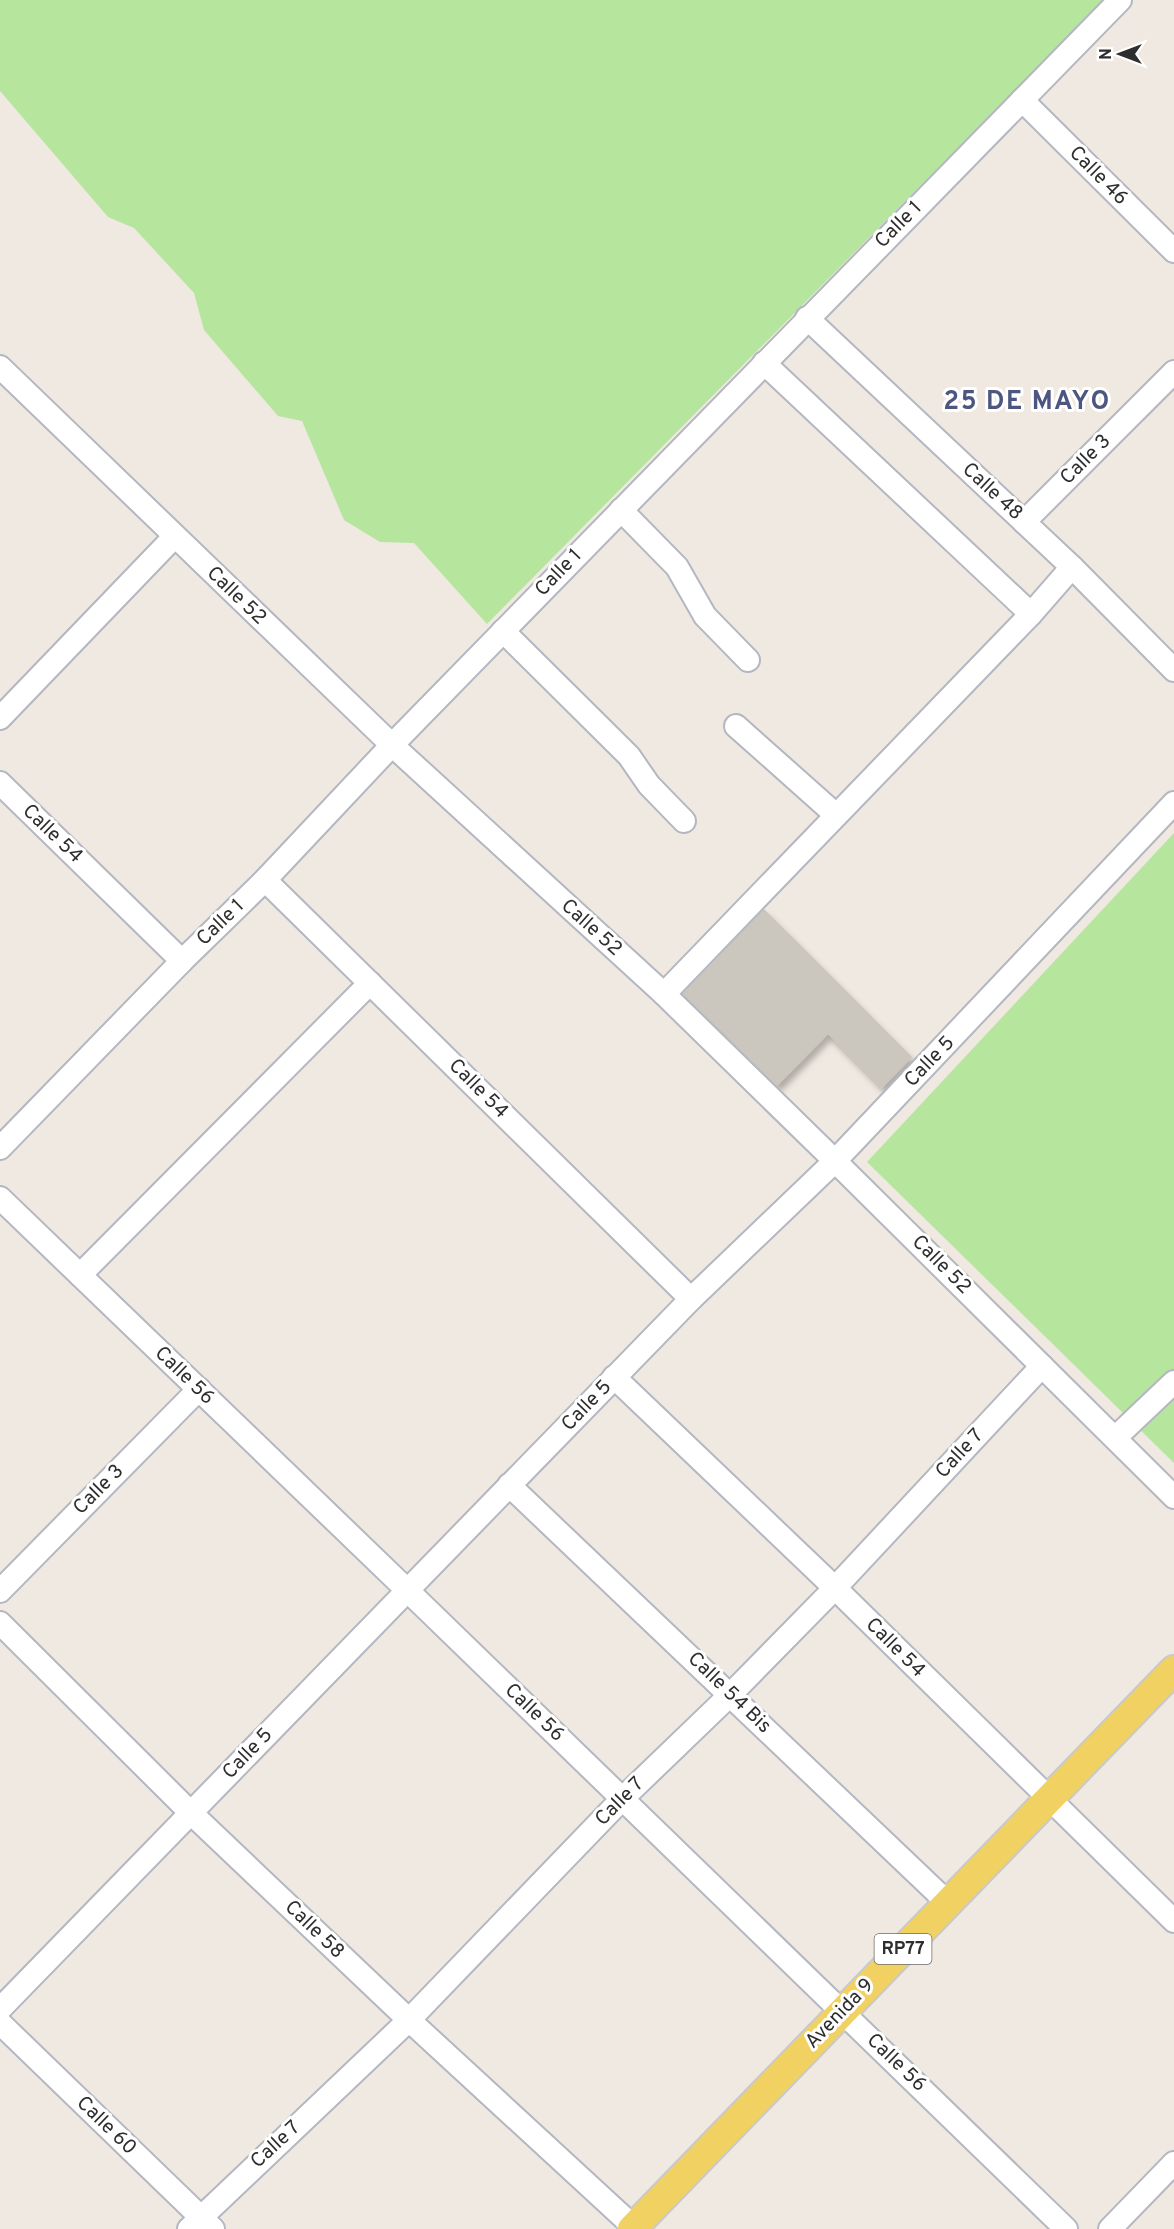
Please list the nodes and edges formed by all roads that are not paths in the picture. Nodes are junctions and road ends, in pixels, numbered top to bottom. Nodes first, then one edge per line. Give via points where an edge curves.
1 (1120, 0) edge
2 (1022, 100) junction
3 (1174, 252) edge
4 (807, 318) junction
5 (764, 363) junction
6 (0, 367) edge
7 (1174, 372) edge
8 (621, 510) junction
9 (1024, 522) junction
10 (175, 536) junction
11 (1072, 567) junction
12 (1031, 614) junction
13 (503, 631) junction
14 (748, 660) dead end
15 (1174, 670) edge
16 (0, 718) edge
17 (736, 726) dead end
18 (392, 745) junction
19 (0, 783) edge
20 (1174, 803) edge
21 (836, 815) junction
22 (684, 821) dead end
23 (265, 880) junction
24 (182, 961) junction
25 (370, 983) junction
26 (664, 994) junction
27 (0, 1148) edge
28 (835, 1161) junction
29 (0, 1198) edge
30 (80, 1275) junction
31 (691, 1299) junction
32 (1042, 1366) junction
33 (614, 1377) junction
34 (1174, 1382) edge
35 (199, 1389) junction
36 (1114, 1438) junction
37 (509, 1485) junction
38 (1174, 1497) edge
39 (835, 1588) junction
40 (407, 1590) junction
41 (0, 1591) edge
42 (0, 1623) edge
43 (1174, 1670) edge
44 (731, 1694) junction
45 (1174, 1696) edge
46 (623, 1798) junction
47 (1055, 1805) junction
48 (191, 1813) junction
49 (948, 1903) junction
50 (1174, 1921) edge
51 (0, 2009) edge
52 (849, 2018) junction
53 (409, 2020) junction
54 (0, 2024) edge
55 (1174, 2163) edge
56 (201, 2225) edge
57 (640, 2228) edge
58 (1066, 2229) edge
59 (1110, 2229) edge

1 - 2 street, Calle 1
2 - 3 street, Calle 46
2 - 4 street, Calle 1
4 - 5 street, Calle 1
4 - 9 street, Calle 48
5 - 8 street, Calle 1
5 - 12 street
6 - 10 street, Calle 52
7 - 9 street, Calle 3
8 - 13 street, Calle 1
8 - 14 street via 677,567 705,616
9 - 11 street, Calle 48
10 - 16 street
10 - 18 street, Calle 52
11 - 12 street
11 - 15 street, Calle 48
12 - 21 street
13 - 18 street, Calle 1
13 - 22 street via 629,756 649,785
17 - 21 street
18 - 23 street, Calle 1
18 - 26 street, Calle 52
19 - 24 street, Calle 54
20 - 28 street, Calle 5
21 - 26 street
23 - 24 street, Calle 1
23 - 25 street, Calle 54
24 - 27 street, Calle 1
25 - 30 street
25 - 31 street, Calle 54
26 - 28 street, Calle 52
28 - 31 street, Calle 5
28 - 32 street, Calle 52
29 - 30 street, Calle 56
30 - 35 street, Calle 56
31 - 33 street, Calle 5
32 - 36 street, Calle 52
32 - 39 street, Calle 7
33 - 37 street, Calle 5
33 - 39 street, Calle 54
34 - 36 street
35 - 40 street, Calle 56
35 - 41 street, Calle 3
36 - 38 street, Calle 52
37 - 40 street, Calle 5
37 - 44 street, Calle 54 Bis
39 - 44 street, Calle 7
39 - 47 street, Calle 54
40 - 46 street, Calle 56
40 - 48 street, Calle 5
42 - 48 street, Calle 58
43 - 47 main road, Avenida 9 / RP77
44 - 46 street, Calle 7
44 - 49 street, Calle 54 Bis
45 - 47 main road, Avenida 9 / RP77
46 - 52 street, Calle 56
46 - 53 street, Calle 7
47 - 49 main road, Avenida 9 / RP77
47 - 50 street, Calle 54
47 - 52 main road, Avenida 9 / RP77
48 - 51 street, Calle 5
48 - 53 street, Calle 58
49 - 52 main road, Avenida 9 / RP77
52 - 57 main road, Avenida 9 / RP77
52 - 58 street, Calle 56
53 - 56 street, Calle 7
53 - 57 street, Calle 58
54 - 56 street, Calle 60
55 - 59 street

